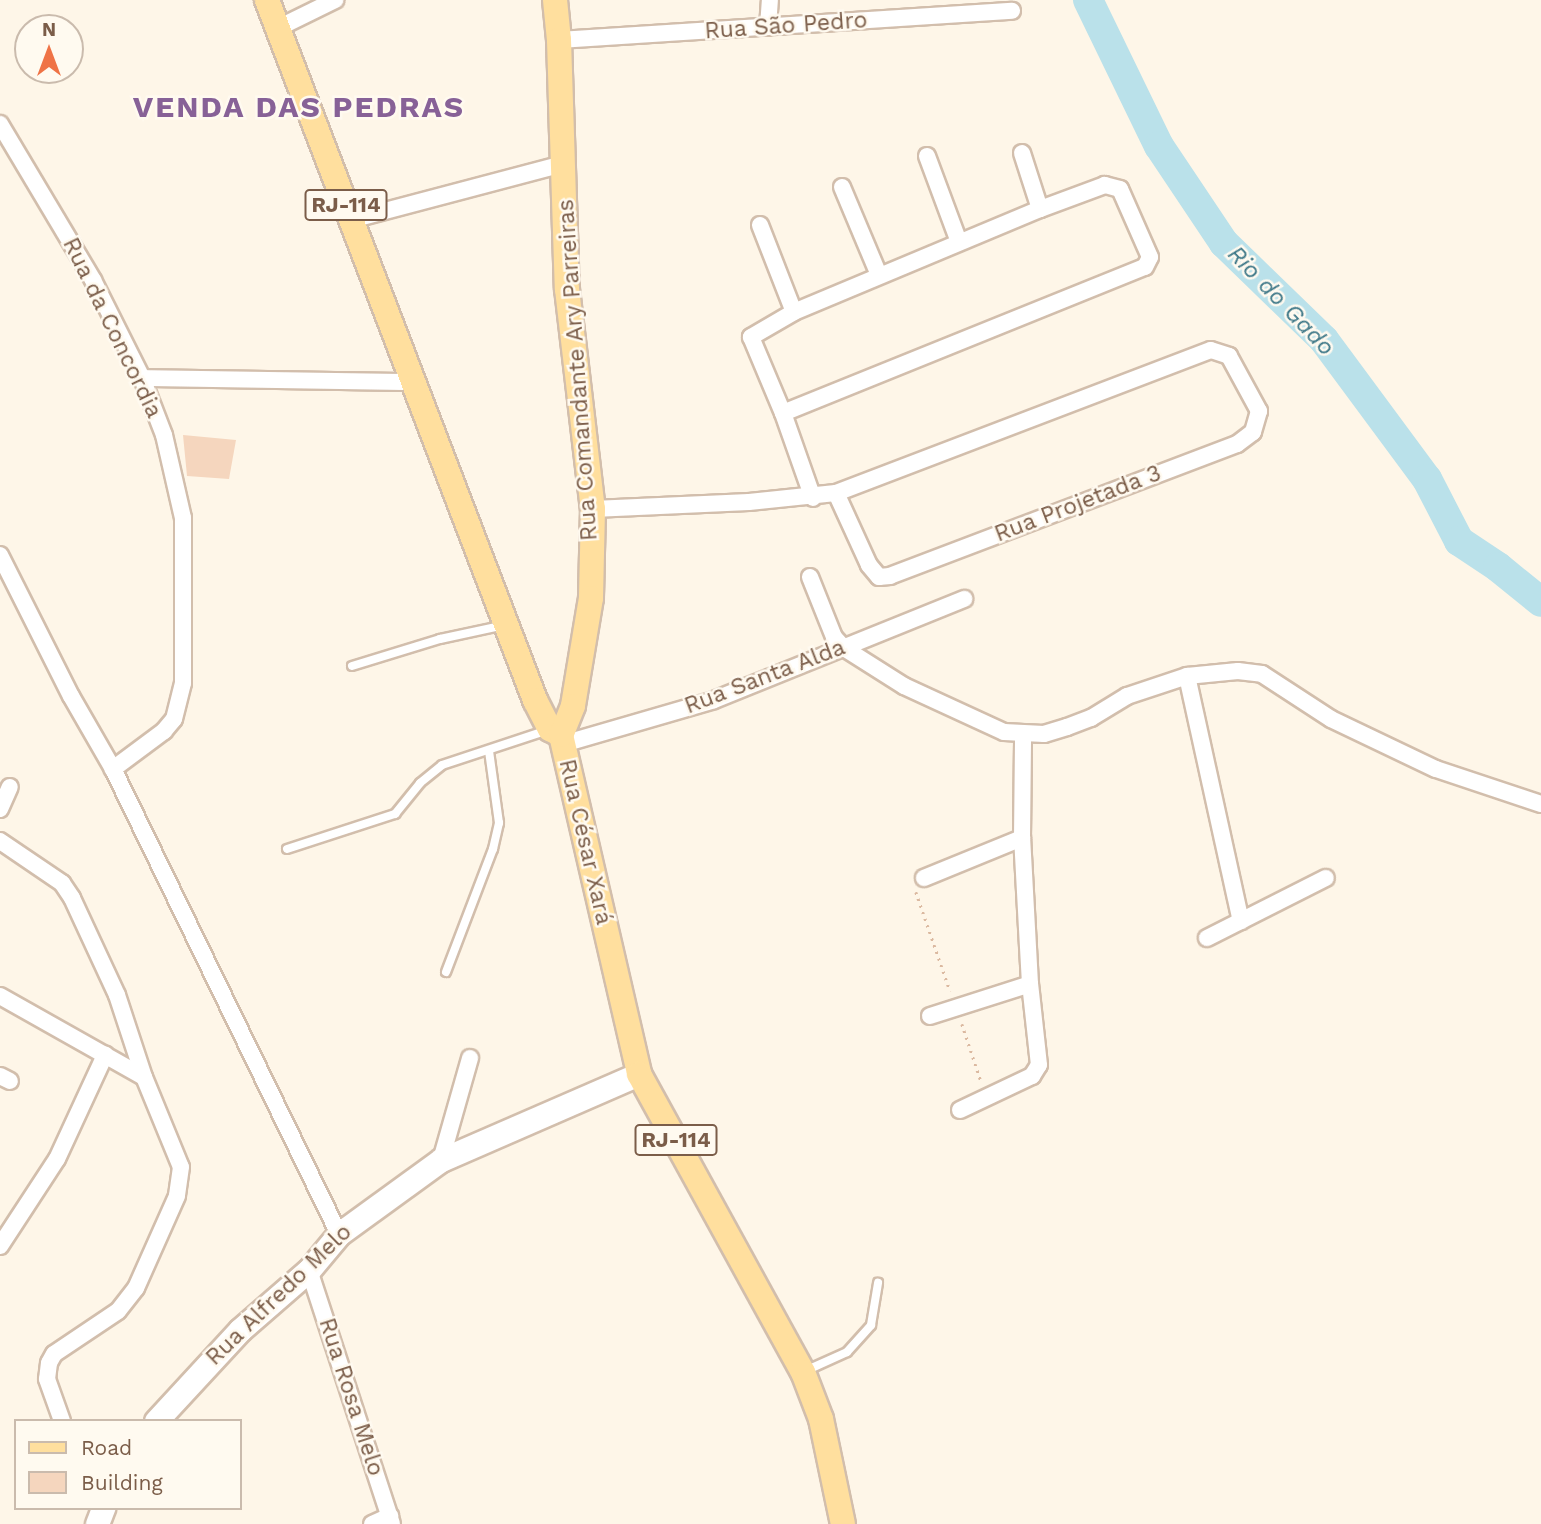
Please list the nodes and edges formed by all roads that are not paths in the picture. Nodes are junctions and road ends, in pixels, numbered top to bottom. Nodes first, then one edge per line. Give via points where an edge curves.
1 (267, 0) edge
2 (335, 0) edge
3 (555, 0) edge
4 (770, 0) edge
5 (1012, 11) dead end
6 (768, 27) junction
7 (278, 29) junction
8 (559, 40) junction
9 (0, 124) edge
10 (1022, 153) dead end
11 (927, 156) dead end
12 (563, 164) junction
13 (842, 187) dead end
14 (1040, 209) junction
15 (351, 220) junction
16 (760, 225) dead end
17 (959, 242) junction
18 (879, 275) junction
19 (794, 312) junction
20 (142, 378) junction
21 (411, 382) junction
22 (783, 413) junction
23 (836, 493) junction
24 (813, 498) junction
25 (593, 509) junction
26 (0, 555) edge
27 (810, 577) dead end
28 (964, 599) dead end
29 (506, 625) junction
30 (844, 648) junction
31 (352, 666) dead end
32 (1187, 676) junction
33 (576, 692) junction
34 (536, 700) junction
35 (1023, 734) junction
36 (558, 736) junction
37 (489, 751) junction
38 (113, 769) junction
39 (10, 787) dead end
40 (1541, 804) edge
41 (0, 809) edge
42 (1022, 838) junction
43 (0, 841) edge
44 (286, 849) dead end
45 (923, 878) road end
46 (1326, 878) dead end
47 (1241, 921) junction
48 (1207, 938) dead end
49 (446, 972) dead end
50 (1030, 984) junction
51 (0, 996) edge
52 (930, 1016) dead end
53 (105, 1055) junction
54 (470, 1058) dead end
55 (639, 1074) junction
56 (144, 1077) junction
57 (960, 1110) dead end
58 (441, 1160) junction
59 (339, 1234) junction
60 (0, 1246) edge
61 (309, 1269) junction
62 (878, 1283) dead end
63 (803, 1373) junction
64 (61, 1419) edge
65 (158, 1419) edge
66 (391, 1520) edge
67 (372, 1524) edge
68 (842, 1524) edge

1 - 7 main road, Rua César Xará / RJ-114
2 - 7 street
3 - 8 main road, Rua Comandante Ary Parreiras
4 - 6 street
5 - 6 street, Rua São Pedro
6 - 8 street, Rua São Pedro
7 - 15 main road, Rua César Xará / RJ-114
8 - 12 main road, Rua Comandante Ary Parreiras
9 - 20 street, Rua da Concordia via 93,280
10 - 14 street
11 - 17 street
12 - 15 street
12 - 25 main road, Rua Comandante Ary Parreiras via 567,289
13 - 18 street
14 - 17 street
14 - 22 street via 1115,186 1149,262
15 - 21 main road, Rua César Xará / RJ-114
16 - 19 street
17 - 18 street
18 - 19 street
19 - 22 street via 751,337
20 - 21 street
20 - 38 street, Rua da Concordia via 164,435 183,518 183,683 174,719
21 - 29 main road, Rua César Xará / RJ-114
22 - 24 street
23 - 23 street, Rua Projetada 3 via 1199,352 1218,350 1229,356 1259,411 1247,438 890,576 879,577 869,565
23 - 24 street
24 - 25 street
25 - 33 main road, Rua Comandante Ary Parreiras via 591,598
26 - 38 street
27 - 30 street via 834,637
28 - 30 street, Rua Santa Alda
29 - 31 lane
29 - 34 main road, Rua César Xará / RJ-114
30 - 35 street via 947,708 1004,732
30 - 36 street, Rua Santa Alda via 714,701
32 - 35 street via 1127,696 1067,727
32 - 40 street via 1238,671 1262,674 1331,719 1436,769
32 - 47 street
33 - 34 main road via 558,701
33 - 36 main road, Rua Comandante Ary Parreiras
34 - 36 main road, Rua César Xará / RJ-114
35 - 42 street
36 - 37 lane
36 - 55 main road, Rua César Xará / RJ-114
37 - 44 lane via 442,765 395,814
37 - 49 lane via 499,822
38 - 59 street
39 - 41 street
42 - 45 street
42 - 50 street
43 - 56 street via 62,883 72,898 117,995
46 - 47 street
47 - 48 street
50 - 52 street
50 - 57 street via 1037,1072
51 - 53 street
53 - 56 street
53 - 60 street via 57,1159
54 - 58 street
55 - 58 street, Rua Alfredo Melo
55 - 63 main road, Rua César Xará / RJ-114
56 - 64 street via 181,1167 181,1182 157,1244 128,1299 118,1311 54,1354 49,1363 47,1379
58 - 59 street, Rua Alfredo Melo
59 - 61 street, Rua Alfredo Melo
61 - 65 street, Rua Alfredo Melo via 240,1330
61 - 66 street, Rua Rosa Melo
62 - 63 lane via 871,1325 847,1352
63 - 68 main road, Rua César Xará / RJ-114 via 821,1419
66 - 67 street

